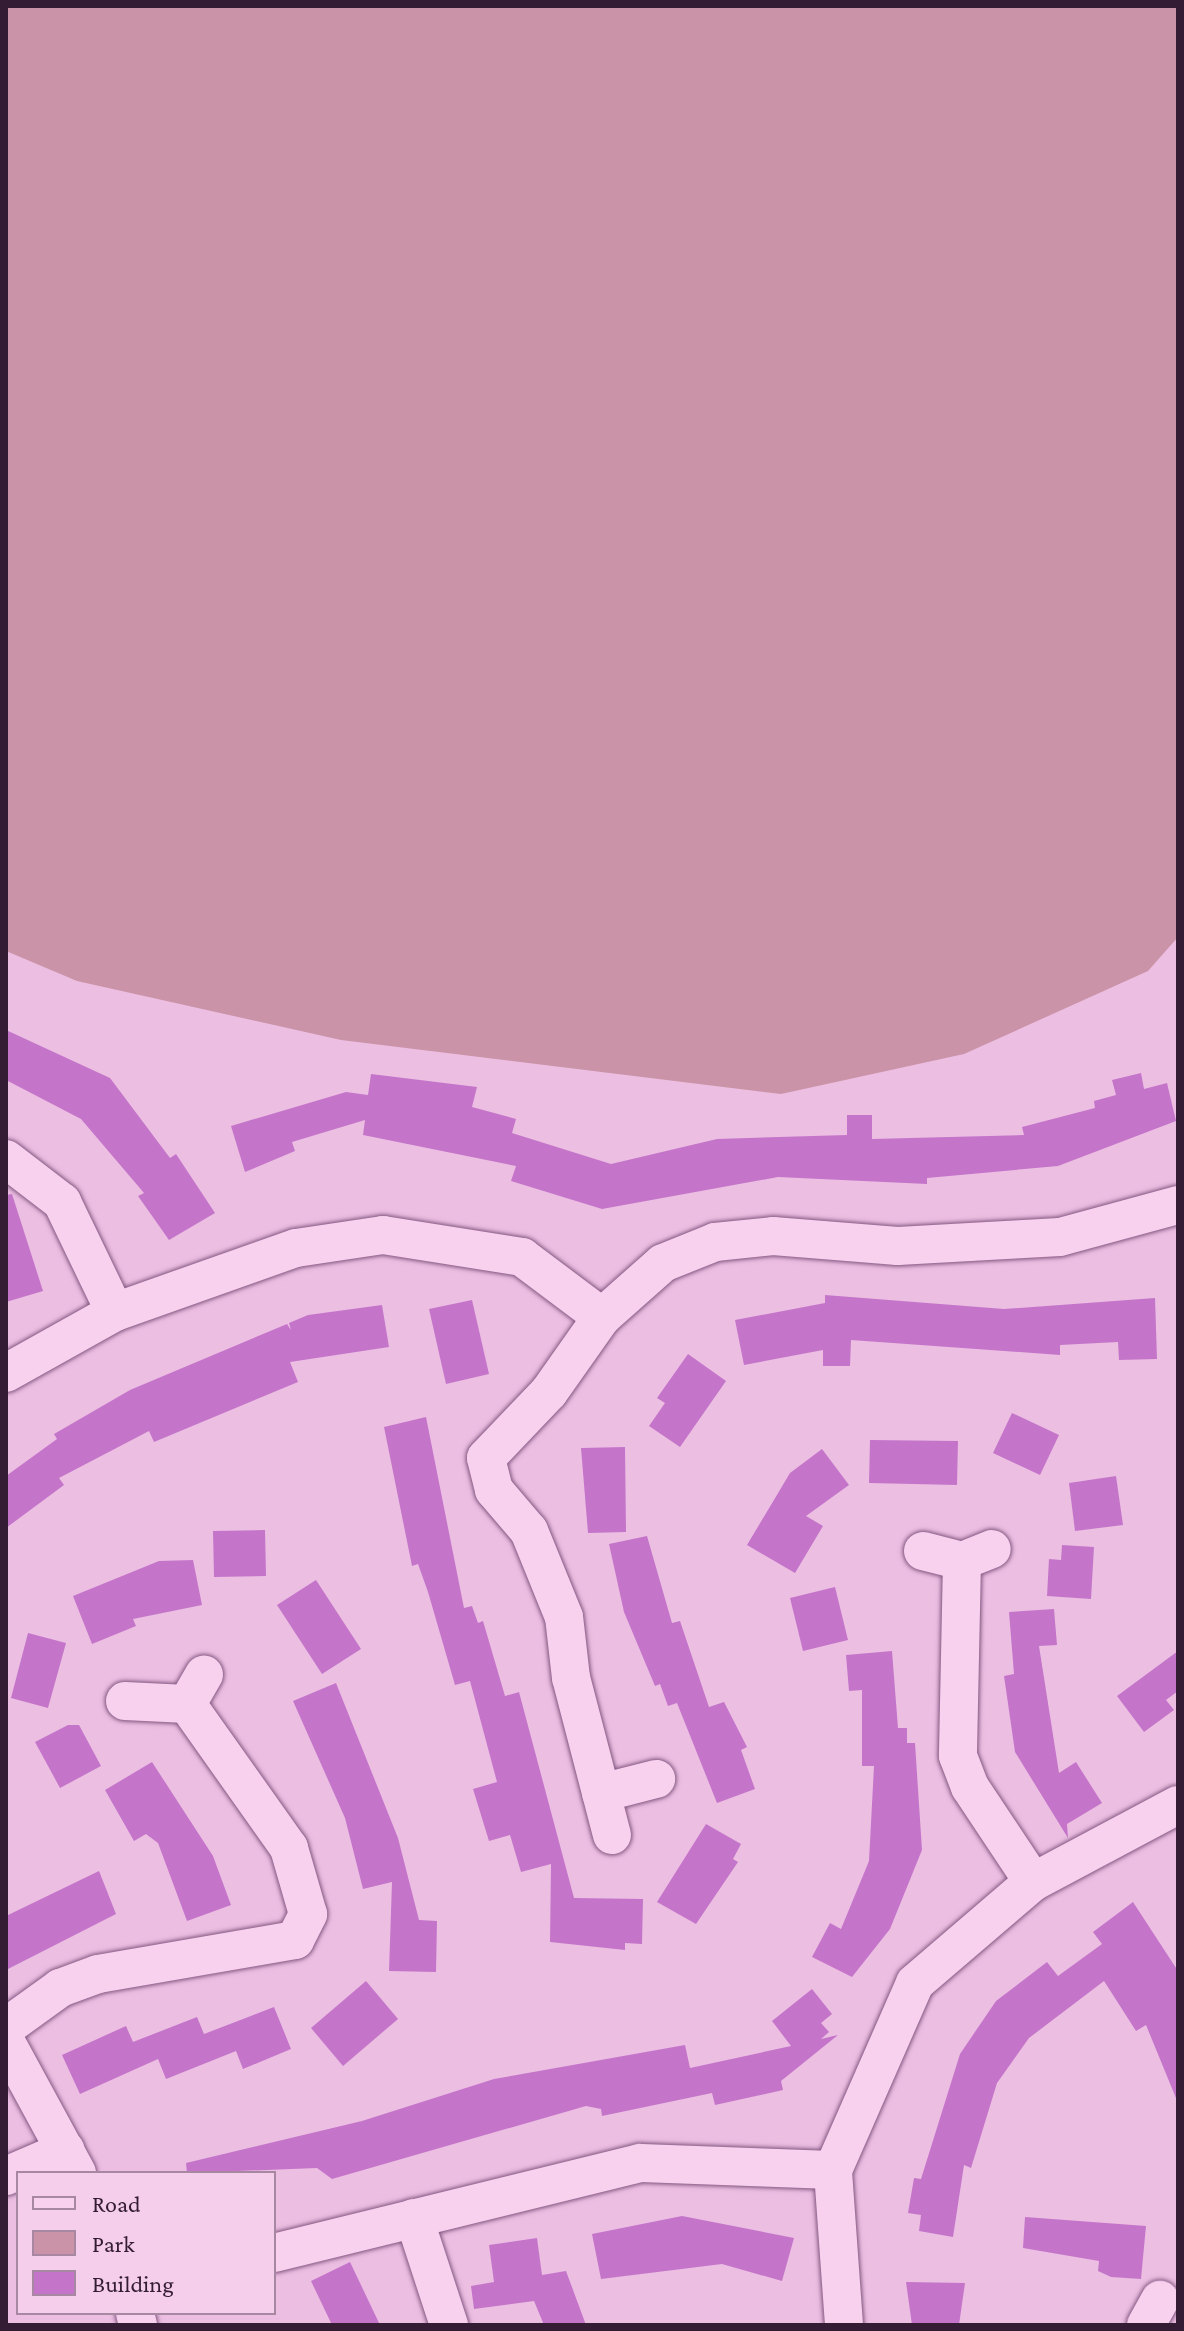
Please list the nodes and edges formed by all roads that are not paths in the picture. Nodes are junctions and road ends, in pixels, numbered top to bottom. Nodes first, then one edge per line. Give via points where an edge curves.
1 (6, 1159) edge
2 (1178, 1205) edge
3 (115, 1312) junction
4 (602, 1317) junction
5 (6, 1373) edge
6 (923, 1551) dead end
7 (125, 1701) dead end
8 (656, 1779) dead end
9 (601, 1793) junction
10 (1172, 1824) edge
11 (612, 1835) dead end
12 (1033, 1882) junction
13 (6, 2027) edge
14 (6, 2042) edge
15 (71, 2161) edge
16 (833, 2170) junction
17 (28, 2171) edge
18 (414, 2218) junction
19 (276, 2252) edge
20 (449, 2325) edge
21 (844, 2325) edge

1 - 3 street via 62,1202
2 - 4 street via 1060,1237 898,1246 773,1236 715,1242 663,1263
3 - 4 street via 296,1248 383,1235 522,1257
3 - 5 street
4 - 9 street via 549,1392 486,1458 494,1490 529,1531 564,1617 571,1678
6 - 12 street via 977,1555 958,1756 970,1787
7 - 13 street via 195,1689 289,1848 308,1914 295,1940 98,1974 60,1988
8 - 9 street
9 - 11 street
10 - 12 street via 1087,1848
12 - 16 street via 915,1983
14 - 15 street
15 - 17 street
16 - 18 street via 640,2163
16 - 21 street
18 - 19 street
18 - 20 street

